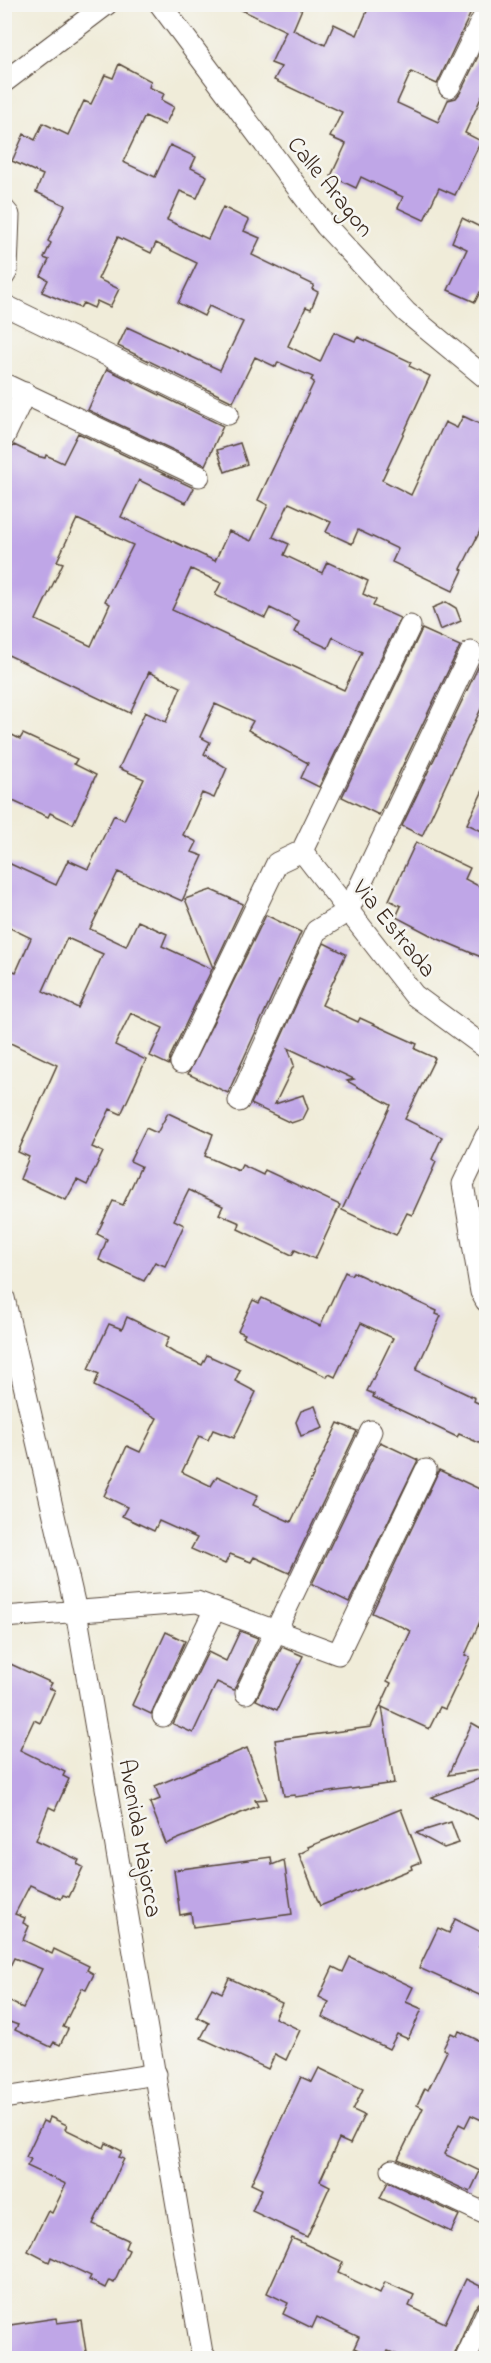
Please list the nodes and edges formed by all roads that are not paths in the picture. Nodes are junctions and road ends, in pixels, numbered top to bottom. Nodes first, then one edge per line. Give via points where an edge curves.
1 (107, 4) edge
2 (160, 4) edge
3 (486, 12) edge
4 (4, 81) edge
5 (449, 87) dead end
6 (4, 209) edge
7 (4, 276) edge
8 (4, 305) edge
9 (486, 378) edge
10 (4, 384) edge
11 (25, 393) junction
12 (228, 414) dead end
13 (4, 437) edge
14 (199, 476) dead end
15 (410, 626) dead end
16 (471, 652) dead end
17 (302, 851) junction
18 (348, 911) junction
19 (486, 1048) edge
20 (181, 1063) dead end
21 (239, 1101) dead end
22 (486, 1136) edge
23 (4, 1298) edge
24 (486, 1301) edge
25 (370, 1431) dead end
26 (426, 1470) dead end
27 (215, 1609) junction
28 (76, 1611) junction
29 (4, 1617) edge
30 (277, 1631) junction
31 (246, 1693) dead end
32 (163, 1716) dead end
33 (156, 2073) junction
34 (4, 2098) edge
35 (392, 2170) dead end
36 (486, 2214) edge
37 (486, 2314) edge
38 (200, 2357) edge
39 (466, 2358) edge

1 - 4 street
2 - 9 street, Calle Aragon via 326,226 406,312
3 - 5 street
6 - 7 street via 9,215
8 - 12 street
10 - 11 street
11 - 13 street
11 - 14 street
15 - 17 street
16 - 18 street
17 - 18 street, Via Estrada
17 - 20 street via 277,863
18 - 19 street, Via Estrada via 414,995
18 - 21 street via 316,931
22 - 24 street via 463,1184 481,1292
23 - 28 street, Avenida Majorca
25 - 30 street
26 - 30 street via 338,1654
27 - 28 street via 197,1602
27 - 30 street
27 - 32 street
28 - 29 street
28 - 33 street, Avenida Majorca
30 - 31 street
33 - 34 street
33 - 38 street, Avenida Majorca
35 - 36 street
37 - 39 street

